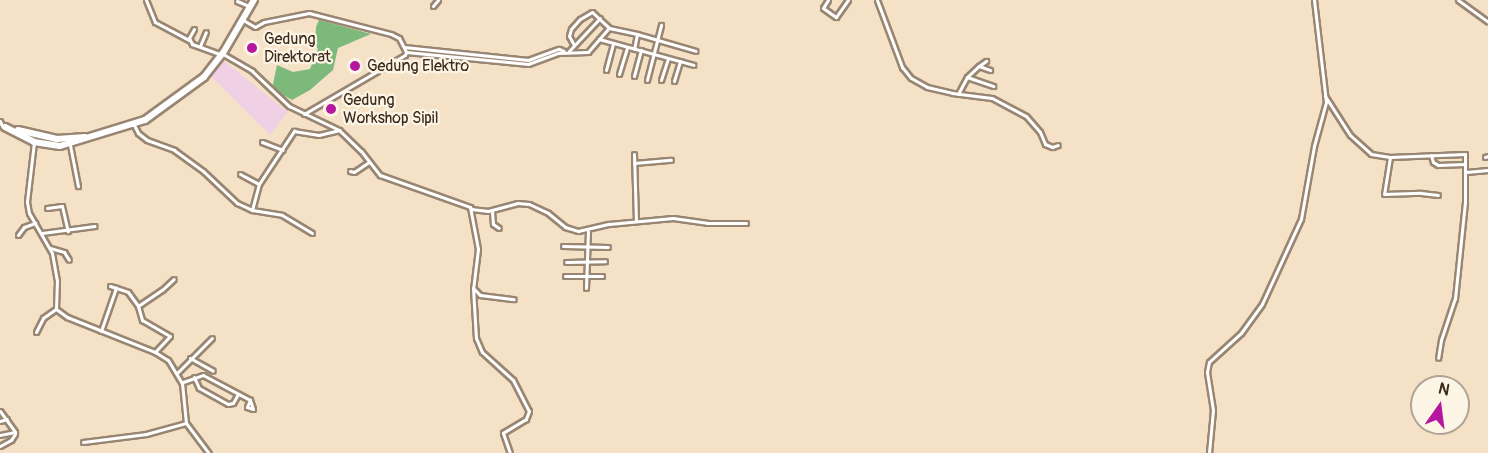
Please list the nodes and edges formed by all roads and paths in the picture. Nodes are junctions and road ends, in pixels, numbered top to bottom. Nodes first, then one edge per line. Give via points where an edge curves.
1 (146, 0) edge
2 (254, 0) edge
3 (438, 0) edge
4 (828, 0) edge
5 (848, 0) edge
6 (877, 0) edge
7 (1314, 0) edge
8 (1458, 0) edge
9 (237, 1) edge
10 (434, 6) dead end
11 (250, 7) junction
12 (600, 18) junction
13 (243, 20) junction
14 (1488, 22) edge
15 (661, 25) dead end
16 (609, 28) junction
17 (194, 29) dead end
18 (206, 32) dead end
19 (637, 34) junction
20 (599, 39) junction
21 (189, 40) junction
22 (657, 40) junction
23 (613, 43) junction
24 (574, 45) junction
25 (200, 46) junction
26 (404, 47) junction
27 (627, 47) junction
28 (634, 48) junction
29 (641, 50) junction
30 (696, 51) dead end
31 (406, 52) junction
32 (567, 52) junction
33 (222, 54) junction
34 (654, 54) junction
35 (668, 58) junction
36 (680, 61) junction
37 (986, 61) dead end
38 (694, 65) dead end
39 (979, 66) junction
40 (606, 70) dead end
41 (990, 70) dead end
42 (619, 74) dead end
43 (634, 76) dead end
44 (967, 77) junction
45 (647, 80) dead end
46 (661, 81) dead end
47 (674, 81) dead end
48 (993, 86) dead end
49 (958, 94) junction
50 (1325, 96) junction
51 (304, 114) junction
52 (2, 124) edge
53 (134, 125) junction
54 (339, 130) junction
55 (94, 136) junction
56 (34, 142) junction
57 (262, 142) dead end
58 (70, 145) junction
59 (1058, 145) dead end
60 (283, 150) junction
61 (634, 154) dead end
62 (1431, 155) junction
63 (1390, 157) junction
64 (671, 160) dead end
65 (369, 162) junction
66 (634, 163) junction
67 (1466, 164) junction
68 (1488, 170) edge
69 (350, 171) dead end
70 (1466, 172) junction
71 (240, 174) dead end
72 (259, 184) junction
73 (78, 186) dead end
74 (1438, 195) dead end
75 (47, 208) dead end
76 (471, 209) junction
77 (252, 210) junction
78 (492, 211) junction
79 (636, 221) junction
80 (35, 223) junction
81 (746, 223) dead end
82 (95, 226) dead end
83 (499, 228) dead end
84 (68, 231) junction
85 (588, 231) junction
86 (42, 233) junction
87 (312, 233) dead end
88 (18, 235) dead end
89 (563, 246) dead end
90 (588, 247) junction
91 (608, 247) dead end
92 (50, 248) junction
93 (69, 260) dead end
94 (588, 261) junction
95 (605, 261) dead end
96 (566, 262) dead end
97 (565, 276) dead end
98 (588, 276) junction
99 (602, 276) dead end
100 (174, 279) dead end
101 (110, 286) dead end
102 (116, 288) junction
103 (473, 288) junction
104 (586, 288) dead end
105 (514, 299) dead end
106 (138, 306) junction
107 (56, 309) junction
108 (100, 331) junction
109 (36, 332) dead end
110 (212, 338) dead end
111 (155, 352) junction
112 (190, 358) junction
113 (1438, 358) dead end
114 (213, 371) dead end
115 (177, 372) junction
116 (194, 377) junction
117 (182, 383) junction
118 (238, 394) junction
119 (250, 400) dead end
120 (0, 411) edge
121 (7, 419) junction
122 (0, 421) edge
123 (186, 423) junction
124 (15, 434) junction
125 (0, 435) edge
126 (83, 442) dead end
127 (0, 446) edge
128 (209, 453) edge
129 (510, 453) edge
130 (1209, 453) edge

1 - 21 street via 153,20
2 - 11 highway
3 - 10 street
4 - 5 street via 823,8 836,17
6 - 49 street via 908,76 927,87
7 - 50 street
8 - 14 street
9 - 11 street
11 - 13 highway
12 - 16 street
12 - 24 street
12 - 24 street via 591,12 580,18 569,36
13 - 26 street via 255,27 278,19 316,14 395,35
13 - 33 highway
15 - 22 street
16 - 19 street
16 - 20 street
17 - 21 street
18 - 25 street
19 - 22 street
19 - 28 street
20 - 23 street
20 - 32 street via 588,52
21 - 25 street
22 - 30 street
22 - 34 street
23 - 27 street
23 - 40 street
24 - 32 street
25 - 33 street
26 - 31 street
26 - 32 street via 522,60 533,60 558,49
27 - 28 street
27 - 42 street
28 - 29 street
29 - 34 street
29 - 43 street
31 - 32 street via 528,64
31 - 51 street
33 - 51 street via 248,68 282,100
33 - 53 highway via 188,91
34 - 35 street
34 - 45 street
35 - 36 street
35 - 46 street
36 - 38 street
36 - 47 street
37 - 39 street
39 - 41 street
39 - 44 street
44 - 48 street
44 - 49 street
49 - 59 street via 997,100 1026,116 1045,144
50 - 63 street via 1350,135 1365,150
50 - 130 street via 1297,232 1262,304 1241,333 1213,356 1208,367 1213,410
51 - 54 street
52 - 55 highway via 57,139
52 - 56 highway
53 - 55 highway
53 - 77 street via 140,136 179,153 237,203
54 - 60 street via 319,135 294,131
54 - 65 street
55 - 58 highway
56 - 58 highway via 53,147
56 - 80 street via 27,202
57 - 60 street
58 - 73 street
60 - 72 street
61 - 66 street
62 - 63 street
62 - 67 street via 1438,165
62 - 67 street via 1465,154
63 - 74 street via 1384,194
64 - 66 street
65 - 69 street
65 - 76 street via 384,177 464,203
66 - 79 street
67 - 70 street
68 - 70 street
70 - 113 street via 1455,298
71 - 72 street
72 - 77 street
75 - 84 street via 62,206
76 - 78 street
76 - 103 street via 478,249
77 - 87 street via 282,215
78 - 83 street via 493,224
78 - 85 street via 517,203 529,204 571,230
79 - 81 street via 673,218
79 - 85 street
80 - 86 street
80 - 88 street via 24,227
82 - 84 street
84 - 86 street
85 - 90 street
86 - 92 street
89 - 90 street
90 - 91 street
90 - 94 street
92 - 93 street via 64,252
92 - 107 street via 56,269
94 - 95 street
94 - 96 street
94 - 98 street
97 - 98 street
98 - 99 street
98 - 104 street
100 - 106 street
101 - 102 street
102 - 106 street via 128,292
102 - 108 street
103 - 105 street via 480,295
103 - 129 street via 473,323 479,345 513,380 529,411 526,418 502,433
106 - 111 street via 142,320 170,336
107 - 108 street via 67,318
107 - 109 street via 43,318
108 - 111 street
110 - 112 street
111 - 115 street
112 - 114 street
112 - 115 street
115 - 117 street
116 - 117 street
116 - 118 street via 204,375
116 - 118 street via 199,388 228,404
117 - 123 street
118 - 119 street
120 - 121 street
121 - 122 street
121 - 124 street
123 - 126 street via 146,434
123 - 128 street
124 - 125 street
124 - 127 street

